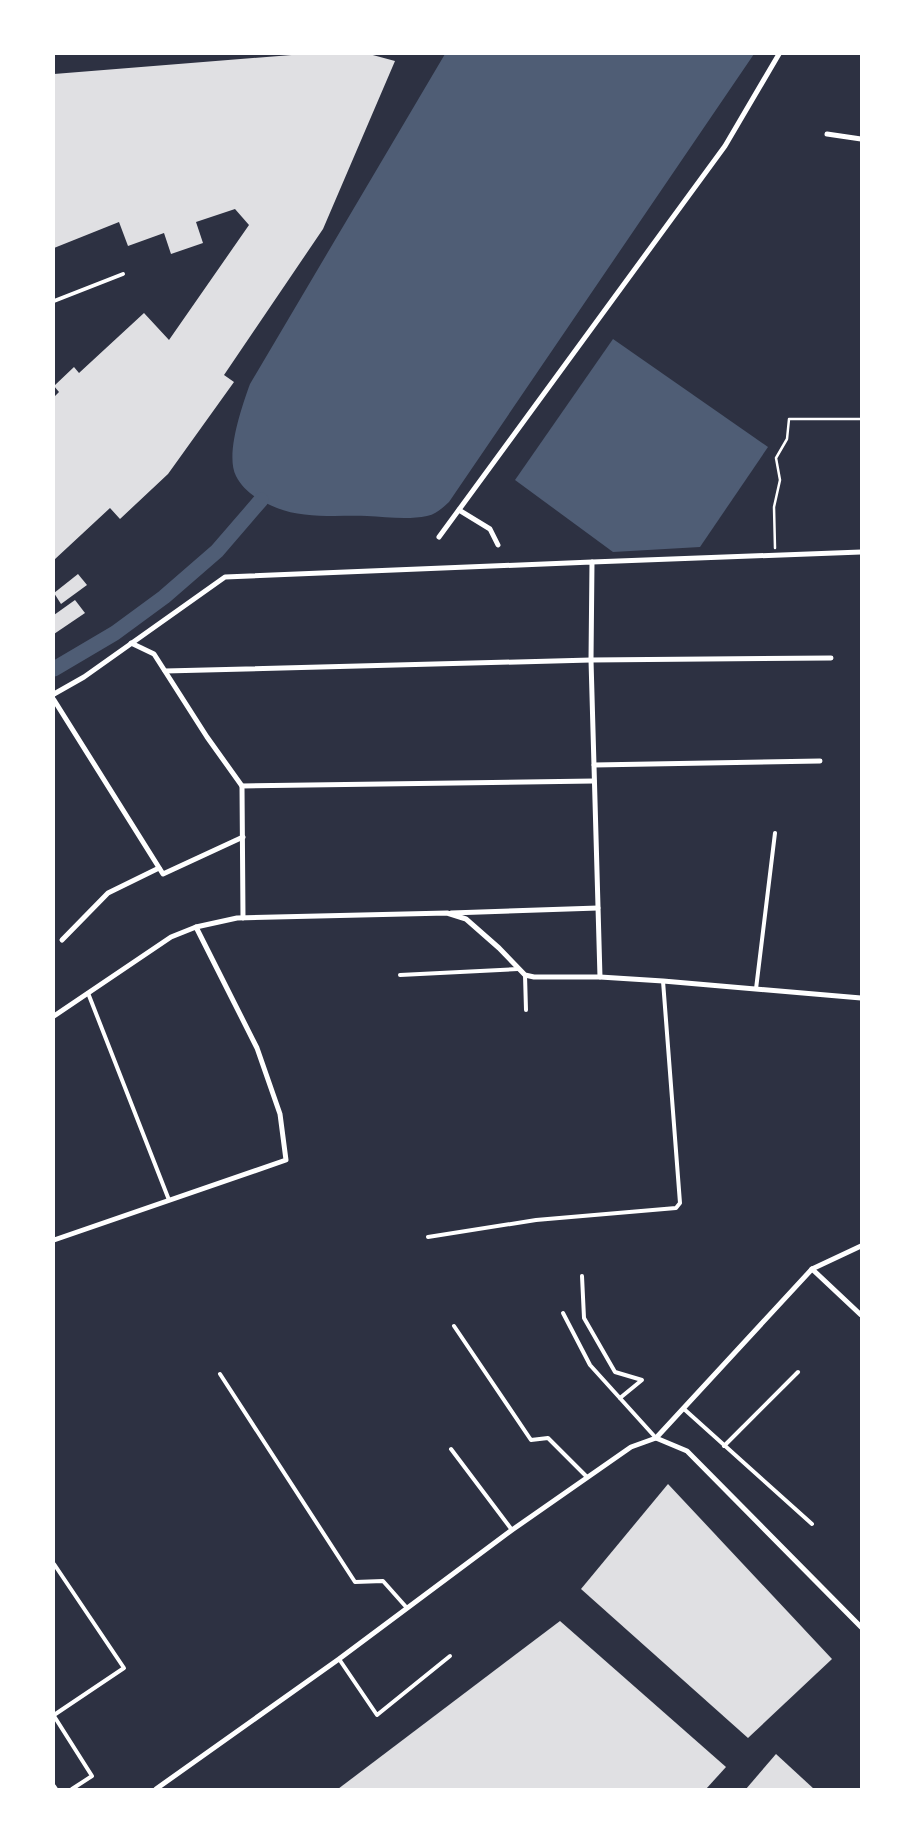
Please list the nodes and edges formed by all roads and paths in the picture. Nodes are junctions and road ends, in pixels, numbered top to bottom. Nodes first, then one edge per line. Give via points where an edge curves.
1 (779, 54) edge
2 (827, 134) dead end
3 (861, 139) edge
4 (123, 274) dead end
5 (54, 301) edge
6 (861, 419) edge
7 (458, 510) junction
8 (439, 537) dead end
9 (498, 545) dead end
10 (861, 552) edge
11 (774, 554) junction
12 (592, 562) junction
13 (131, 643) junction
14 (830, 658) dead end
15 (591, 660) junction
16 (165, 671) junction
17 (54, 694) edge
18 (54, 700) edge
19 (820, 761) dead end
20 (594, 765) junction
21 (594, 781) junction
22 (242, 786) junction
23 (775, 833) dead end
24 (243, 837) junction
25 (160, 868) junction
26 (598, 908) junction
27 (447, 913) junction
28 (243, 918) junction
29 (196, 927) junction
30 (62, 940) dead end
31 (520, 968) junction
32 (400, 975) dead end
33 (525, 975) junction
34 (600, 977) junction
35 (663, 981) junction
36 (756, 989) junction
37 (88, 993) junction
38 (861, 998) edge
39 (526, 1010) dead end
40 (54, 1016) edge
41 (170, 1200) junction
42 (428, 1237) dead end
43 (54, 1240) edge
44 (861, 1246) edge
45 (812, 1270) junction
46 (582, 1276) dead end
47 (563, 1313) dead end
48 (861, 1316) edge
49 (454, 1326) dead end
50 (798, 1372) dead end
51 (220, 1374) dead end
52 (620, 1398) junction
53 (684, 1409) junction
54 (656, 1438) junction
55 (724, 1446) junction
56 (451, 1449) dead end
57 (587, 1477) junction
58 (812, 1524) dead end
59 (512, 1530) junction
60 (54, 1564) edge
61 (406, 1608) junction
62 (861, 1626) edge
63 (450, 1656) dead end
64 (339, 1659) junction
65 (54, 1715) edge
66 (54, 1786) edge
67 (56, 1789) edge
68 (72, 1789) edge
69 (156, 1789) edge

1 - 7 street via 725,146
2 - 3 street
4 - 5 lane
6 - 11 path via 789,420 787,439 776,458 780,480 774,507
7 - 8 street
7 - 9 street via 490,529
10 - 11 street
11 - 12 street
12 - 13 street via 225,577
12 - 15 street
13 - 16 street via 154,654
13 - 17 street
14 - 15 street
15 - 16 street
15 - 20 street
16 - 22 street
18 - 25 street
19 - 20 street
20 - 21 street
21 - 22 street
21 - 26 street
22 - 24 street
23 - 36 lane
24 - 25 street via 162,874
24 - 28 street
25 - 30 street via 108,893
26 - 27 street
26 - 34 street
27 - 28 street
27 - 31 street via 466,919
28 - 29 street
29 - 37 street via 171,937
29 - 41 street via 257,1048 280,1114 286,1160
31 - 32 lane
31 - 33 street
33 - 34 street
33 - 39 lane
34 - 35 street
35 - 36 street
35 - 42 lane via 678,1206 536,1220
36 - 38 street
37 - 40 street
37 - 41 lane
41 - 43 street
44 - 45 street
45 - 48 street
45 - 53 street
46 - 52 lane via 584,1318 615,1372 642,1380
47 - 52 lane via 590,1365
49 - 57 lane via 531,1440 548,1438
50 - 55 lane
51 - 61 lane via 355,1582 383,1581
52 - 54 lane
53 - 54 street
53 - 55 lane
54 - 57 street via 631,1447
54 - 62 street via 687,1451
55 - 58 lane
56 - 59 lane
57 - 59 street
59 - 61 street
60 - 65 lane via 124,1668
61 - 64 street
63 - 64 lane via 377,1715
64 - 69 street
65 - 68 lane via 92,1776
66 - 67 lane

